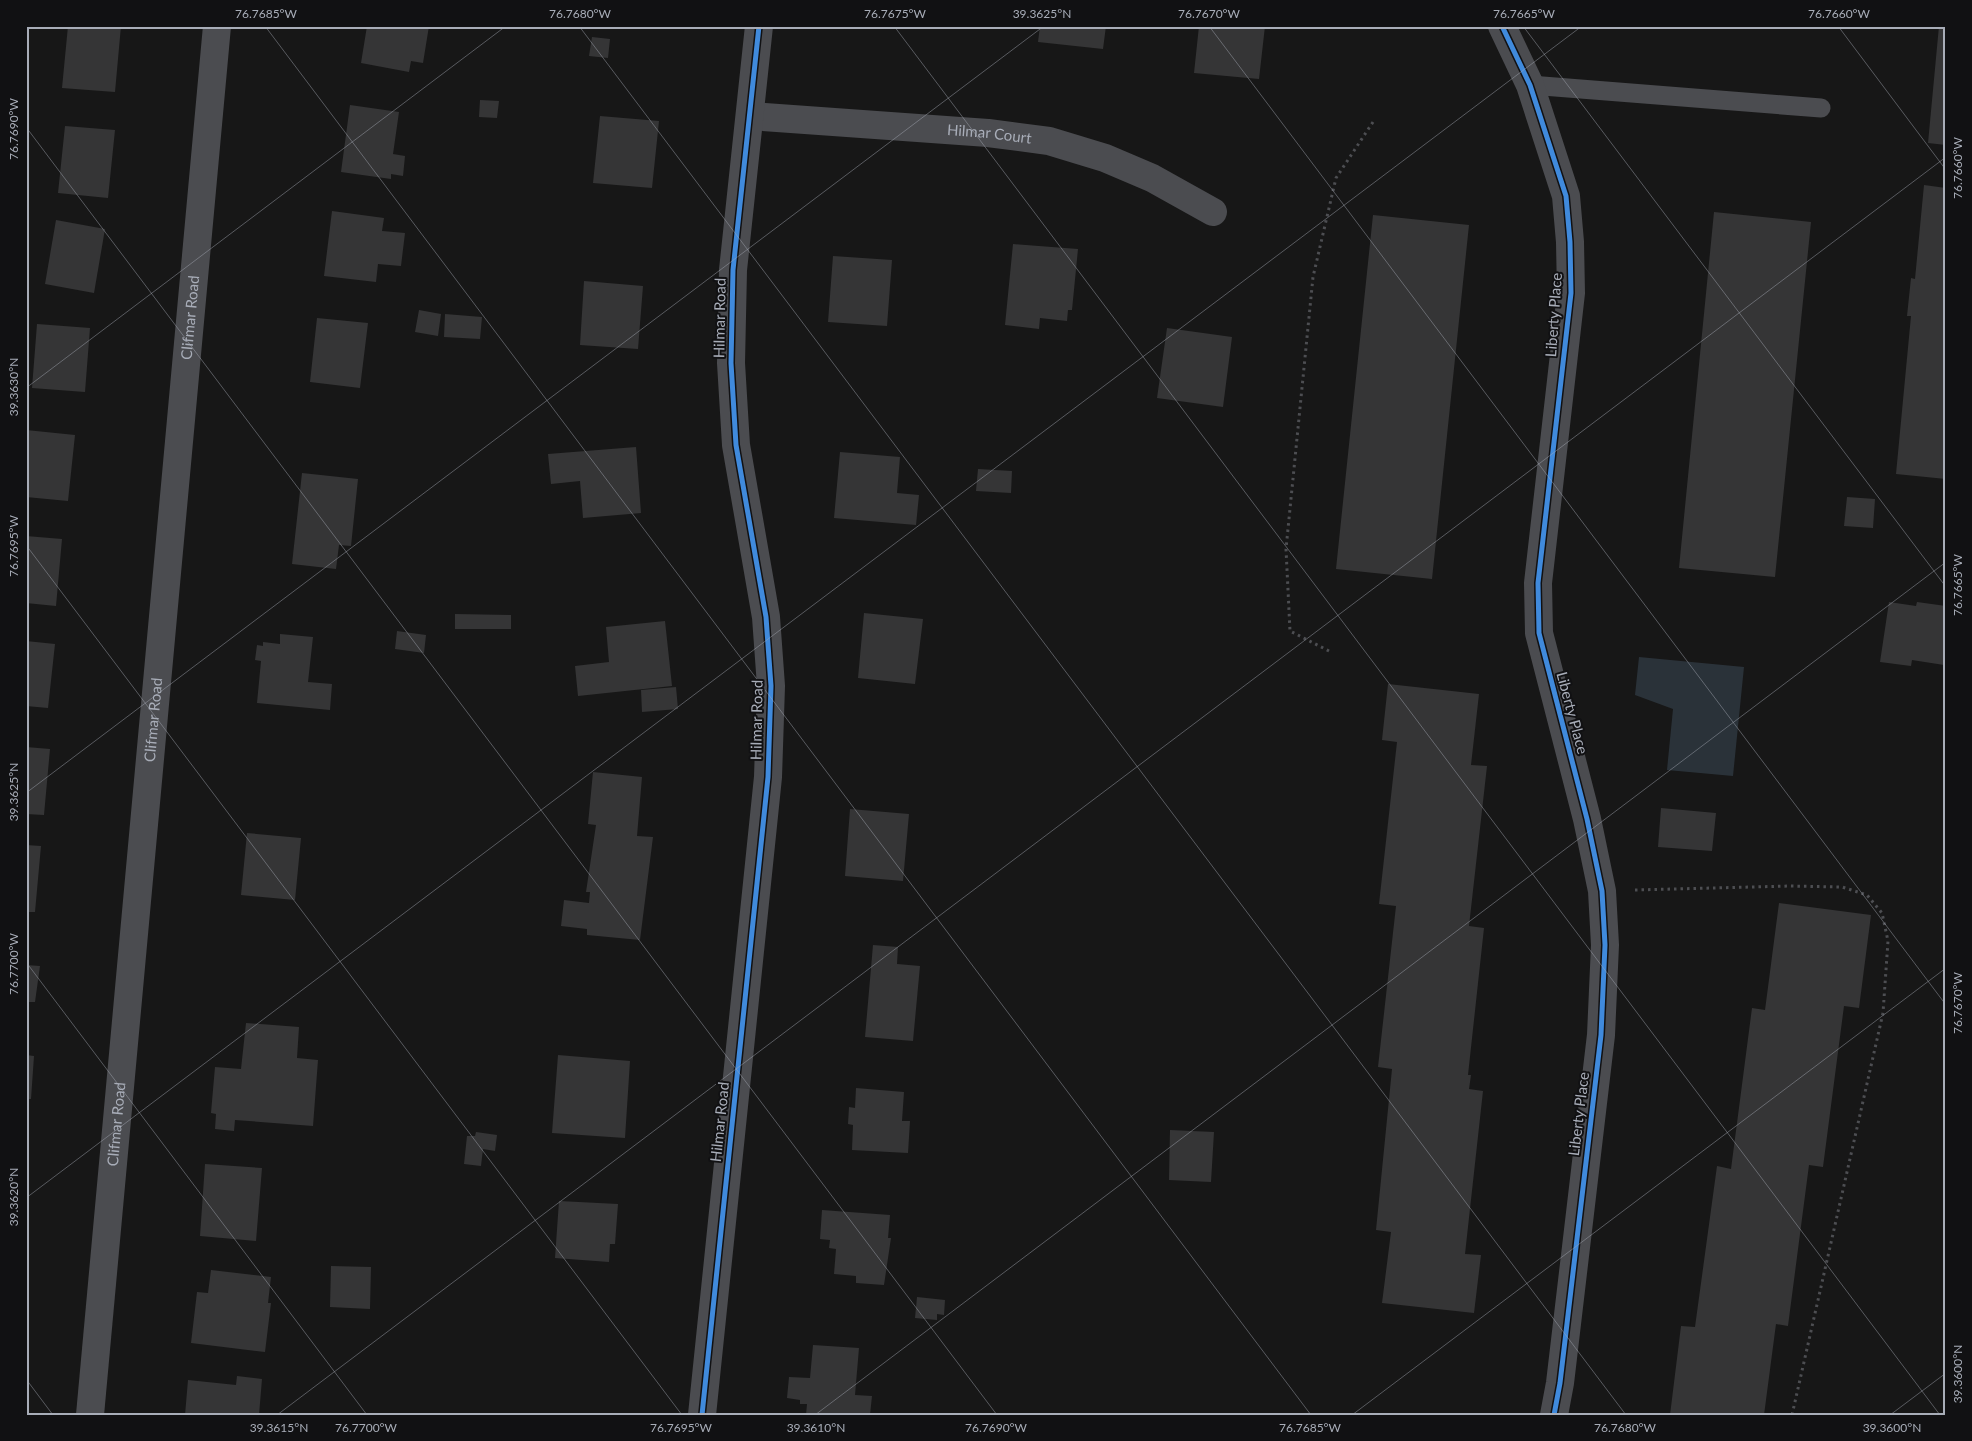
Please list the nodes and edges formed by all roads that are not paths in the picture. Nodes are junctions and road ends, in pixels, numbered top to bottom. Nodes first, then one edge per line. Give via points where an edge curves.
1 (217, 26) edge
2 (759, 26) edge
3 (1502, 26) edge
4 (1530, 85) junction
5 (1821, 108) dead end
6 (750, 116) junction
7 (1213, 212) dead end
8 (90, 1415) edge
9 (702, 1415) edge
10 (1554, 1415) edge

1 - 8 street, Clifmar Road
2 - 6 street, Hilmar Road
3 - 4 street, Liberty Place
4 - 5 lane
4 - 10 street, Liberty Place via 1566,196 1572,293 1538,583 1539,633 1587,819 1602,891 1605,945 1601,1035
6 - 7 street, Hilmar Court via 988,133 1049,141 1105,158 1152,178
6 - 9 street, Hilmar Road via 734,270 731,363 736,445 766,617 771,686 768,777

